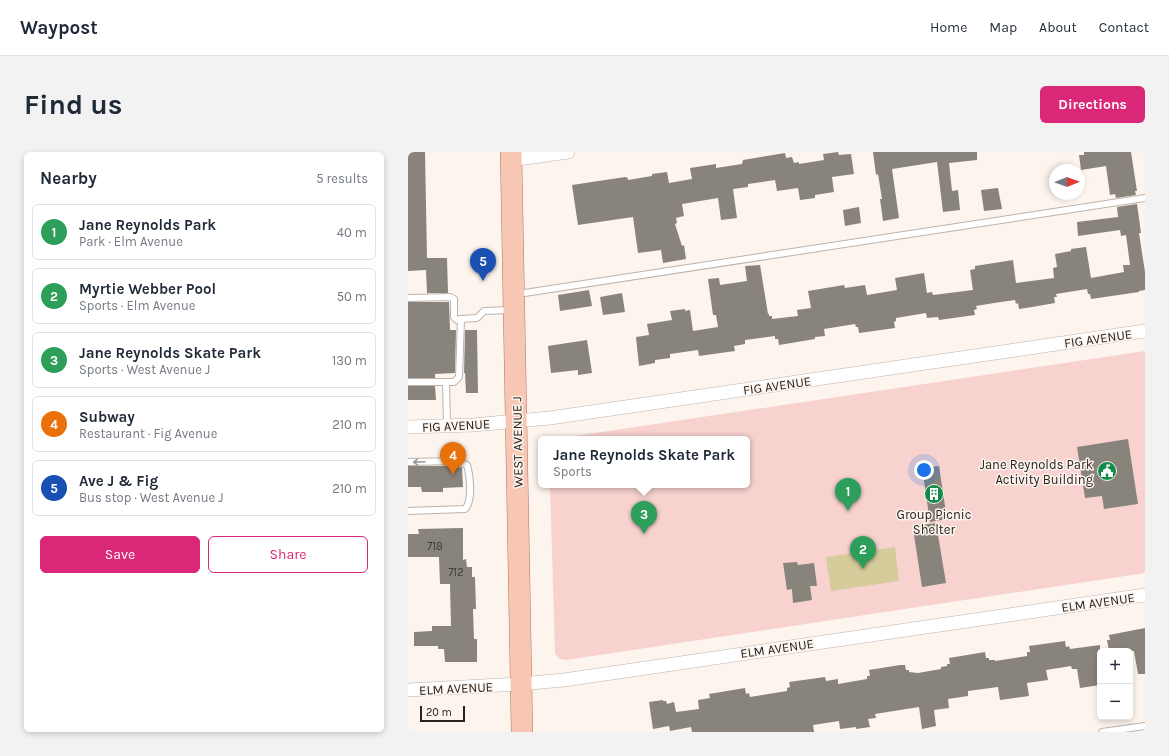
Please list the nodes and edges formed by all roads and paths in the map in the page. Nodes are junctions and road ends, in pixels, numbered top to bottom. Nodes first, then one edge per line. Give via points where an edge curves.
1 (568, 152) edge
2 (511, 156) edge
3 (1145, 198) edge
4 (408, 298) edge
5 (514, 302) junction
6 (461, 320) junction
7 (1145, 331) edge
8 (408, 382) edge
9 (446, 382) junction
10 (516, 421) junction
11 (447, 426) junction
12 (408, 427) edge
13 (408, 462) edge
14 (408, 511) edge
15 (1145, 595) edge
16 (520, 684) junction
17 (408, 690) edge
18 (1145, 726) edge
19 (522, 732) edge
20 (1102, 732) edge

1 - 2 street
2 - 5 main road, WEST AVENUE J
3 - 5 lane
4 - 6 lane via 450,297 454,299 454,317
5 - 6 lane via 484,311 477,318
5 - 10 main road, WEST AVENUE J
6 - 9 lane via 459,377 454,382
7 - 10 street, FIG AVENUE
8 - 9 lane
9 - 11 lane
10 - 11 street, FIG AVENUE
10 - 16 main road, WEST AVENUE J
11 - 12 street, FIG AVENUE
14 -> 13 lane via 465,509 470,500 467,465 454,461
15 - 16 street, ELM AVENUE via 572,679
16 - 17 street, ELM AVENUE
16 - 19 main road, WEST AVENUE J
18 - 20 lane

